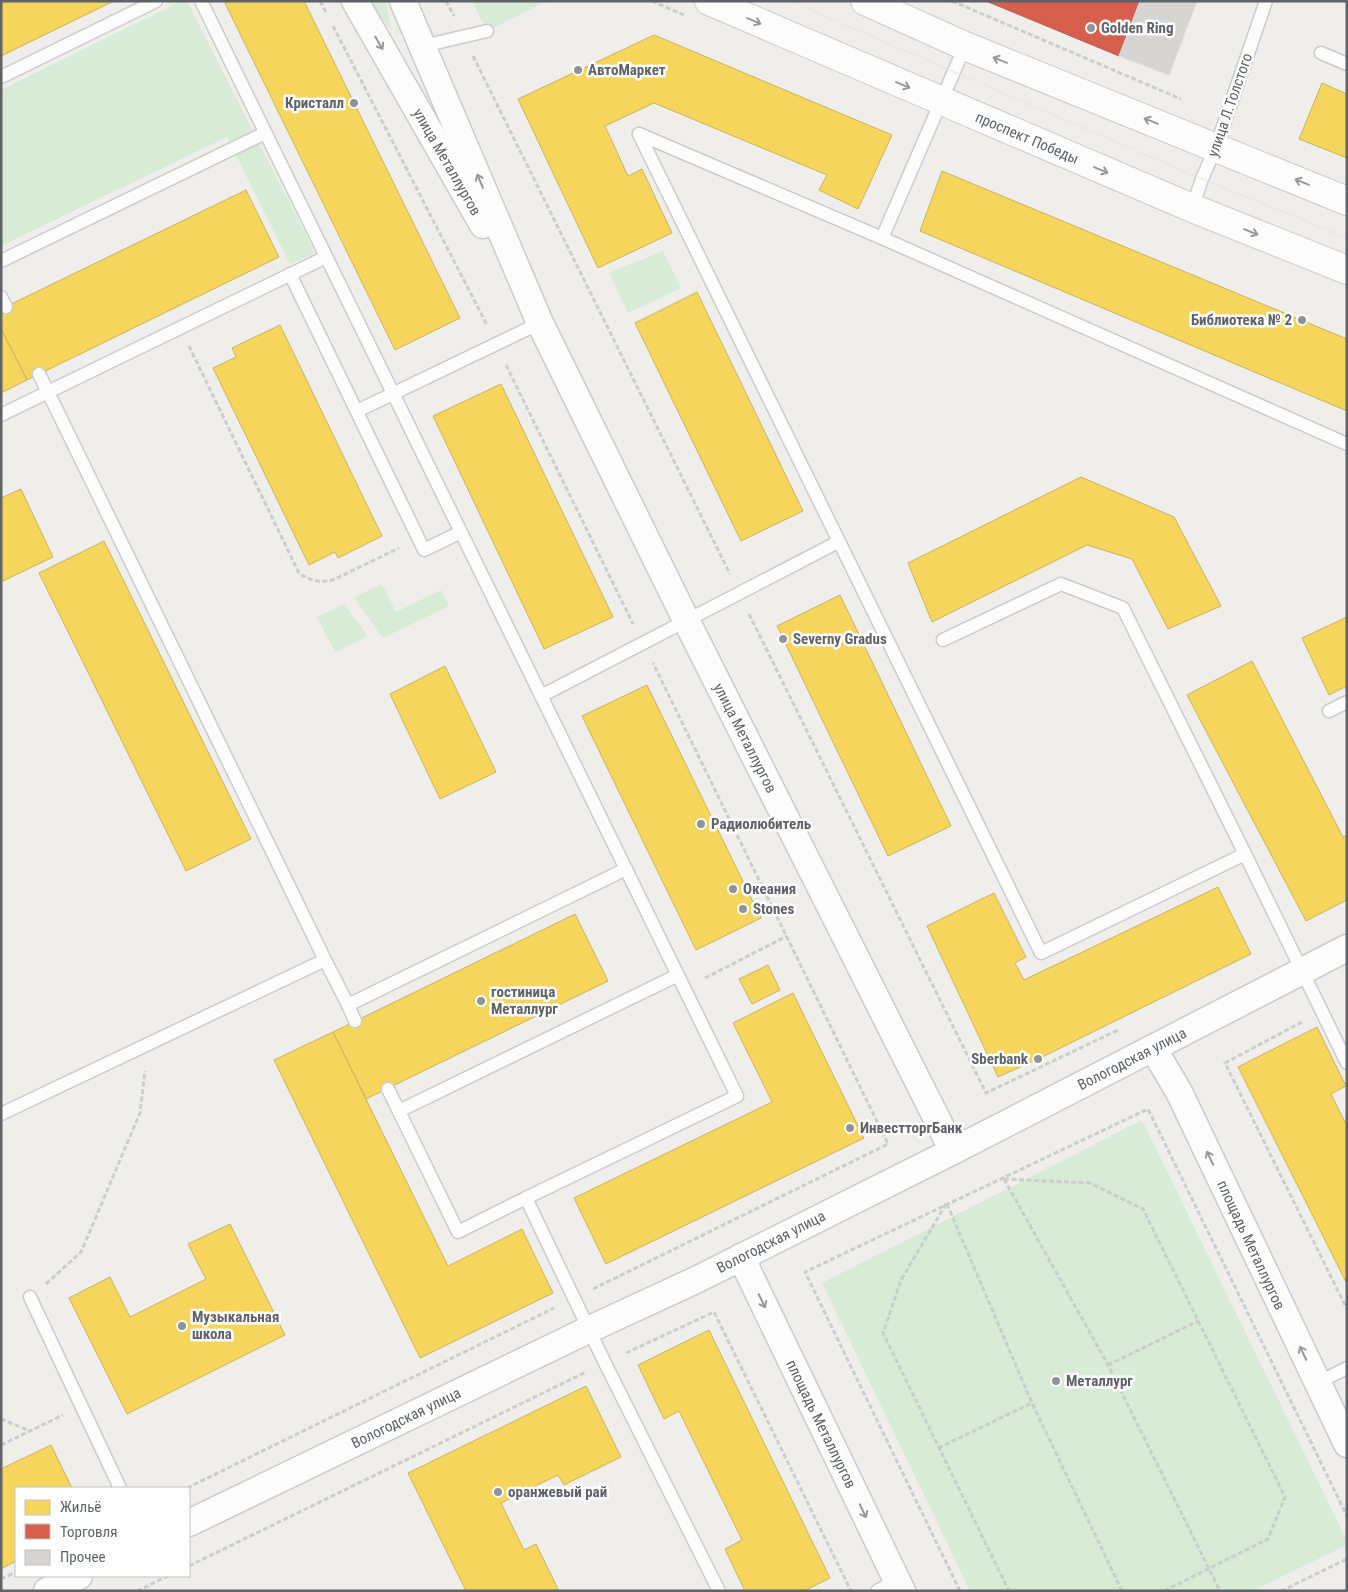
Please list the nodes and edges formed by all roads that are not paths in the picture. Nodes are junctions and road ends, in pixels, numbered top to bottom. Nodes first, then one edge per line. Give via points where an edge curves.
1 (156, 1) edge
2 (201, 1) edge
3 (355, 1) edge
4 (403, 1) edge
5 (709, 1) edge
6 (864, 1) edge
7 (1266, 1) edge
8 (487, 31) dead end
9 (423, 46) junction
10 (965, 46) junction
11 (1321, 54) dead end
12 (1347, 64) edge
13 (1, 77) edge
14 (941, 102) junction
15 (265, 132) junction
16 (1216, 147) junction
17 (1347, 201) edge
18 (1192, 208) junction
19 (882, 238) junction
20 (326, 257) junction
21 (1, 261) edge
22 (1347, 270) edge
23 (290, 274) junction
24 (540, 323) junction
25 (39, 374) dead end
26 (48, 392) junction
27 (393, 394) junction
28 (357, 411) junction
29 (1, 415) edge
30 (1347, 444) edge
31 (461, 532) junction
32 (838, 542) junction
33 (687, 622) junction
34 (943, 640) dead end
35 (541, 696) junction
36 (1347, 702) edge
37 (1329, 711) dead end
38 (1245, 854) junction
39 (626, 869) junction
40 (1347, 948) edge
41 (325, 960) junction
42 (1301, 972) junction
43 (678, 975) junction
44 (348, 1005) junction
45 (355, 1021) dead end
46 (1153, 1048) junction
47 (1347, 1063) edge
48 (388, 1089) dead end
49 (399, 1111) junction
50 (1, 1114) edge
51 (953, 1151) junction
52 (526, 1198) junction
53 (741, 1257) junction
54 (30, 1297) road end
55 (590, 1329) junction
56 (1347, 1368) edge
57 (1317, 1383) junction
58 (1347, 1444) edge
59 (120, 1487) edge
60 (190, 1523) edge
61 (78, 1581) edge
62 (892, 1587) edge
63 (47, 1591) edge
64 (719, 1591) edge

1 - 13 lane
2 - 15 lane
3 -> 24 street, улица Металлургов
4 - 9 street, улица Металлургов
5 -> 14 street, проспект Победы
6 - 10 street
7 - 16 lane, улица Л.Толстого
8 - 9 lane
24 -> 9 street, улица Металлургов
10 - 14 lane
16 -> 10 street
11 - 12 lane
14 -> 18 street, проспект Победы
14 - 19 lane
15 - 20 lane
15 - 21 lane
17 -> 16 street
16 - 18 lane, улица Л.Толстого
18 -> 22 street, проспект Победы
19 - 30 lane
19 - 32 lane via 639,134
20 - 23 lane
20 - 27 lane
23 - 26 lane
23 - 28 lane
24 - 27 lane
24 - 33 street, улица Металлургов
25 - 26 lane
26 - 29 lane
26 - 41 lane
27 - 28 lane
27 - 31 lane
28 - 31 lane via 424,550
31 - 35 lane
32 - 33 lane
32 - 38 lane via 1041,953
33 - 35 lane
33 - 51 street, улица Металлургов
34 - 38 lane via 1061,584 1123,608
35 - 39 lane
36 - 37 lane
38 - 42 lane
39 - 43 lane
39 - 44 lane
40 - 42 street, Вологодская улица
41 - 44 lane
41 - 50 lane
42 - 46 street, Вологодская улица
42 - 47 lane
43 - 49 lane
43 - 52 lane via 736,1096
44 - 45 lane
46 - 51 street, Вологодская улица
57 -> 46 street, площадь Металлургов via 1179,1092
48 - 49 lane
49 - 52 lane via 458,1232
51 - 53 street, Вологодская улица
52 - 55 lane
53 - 55 street, Вологодская улица
53 -> 62 street, площадь Металлургов
54 - 59 lane
55 - 60 street, Вологодская улица
55 - 64 lane
56 - 57 lane
57 - 58 street, площадь Металлургов
61 - 63 street

